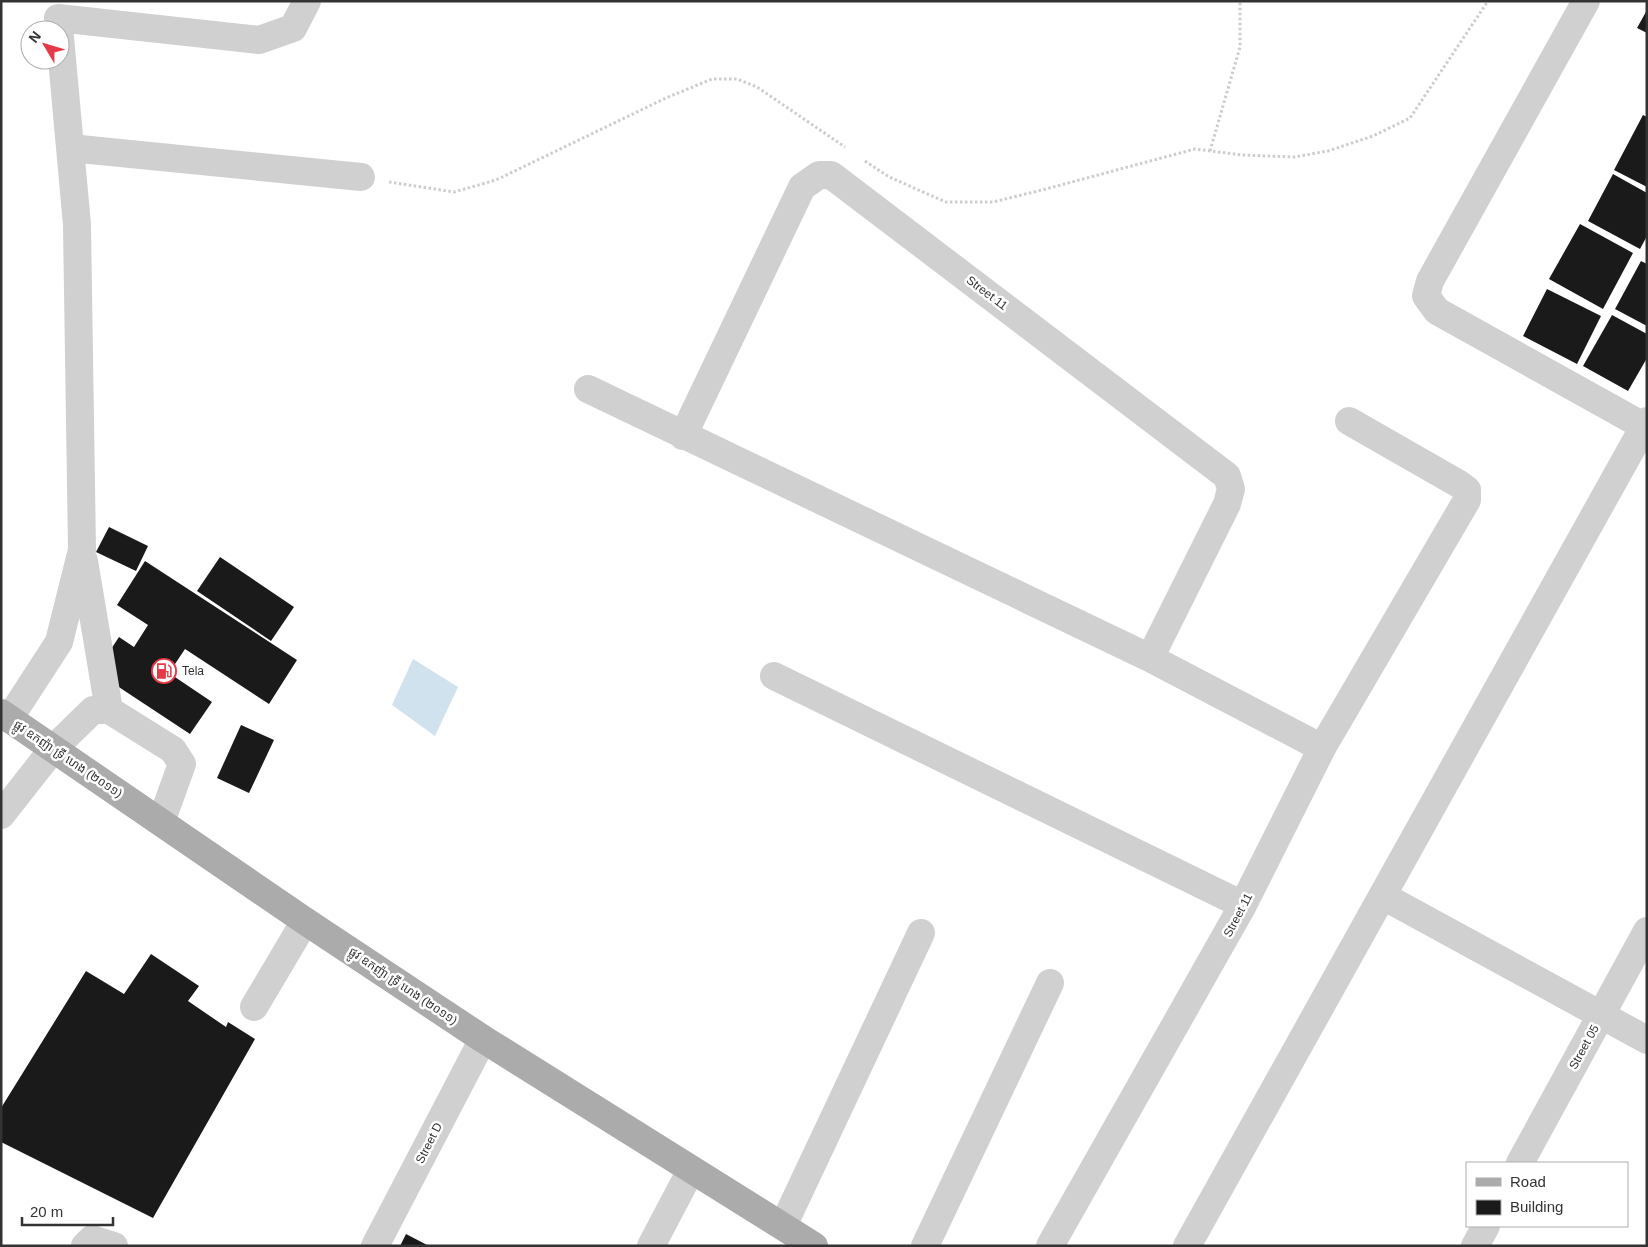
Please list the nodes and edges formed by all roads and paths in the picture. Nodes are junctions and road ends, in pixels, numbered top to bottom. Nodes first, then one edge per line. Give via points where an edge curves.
1 (307, 1) edge
2 (1240, 1) edge
3 (1488, 1) edge
4 (1586, 1) edge
5 (70, 22) edge
6 (63, 70) edge
7 (70, 148) junction
8 (848, 149) dead end
9 (1210, 151) junction
10 (864, 160) dead end
11 (361, 177) joint
12 (588, 389) dead end
13 (1350, 421) dead end
14 (1646, 425) edge
15 (684, 436) junction
16 (82, 550) junction
17 (1150, 658) junction
18 (774, 676) dead end
19 (109, 710) junction
20 (5, 716) edge
21 (1322, 748) junction
22 (54, 749) junction
23 (1, 815) edge
24 (161, 822) junction
25 (1384, 896) junction
26 (1243, 905) junction
27 (305, 921) junction
28 (1647, 931) edge
29 (921, 933) dead end
30 (1050, 983) dead end
31 (254, 1007) dead end
32 (1601, 1015) junction
33 (483, 1039) junction
34 (1647, 1040) edge
35 (1521, 1162) edge
36 (691, 1170) junction
37 (783, 1226) junction
38 (1485, 1227) edge
39 (85, 1246) edge
40 (114, 1246) edge
41 (376, 1246) edge
42 (651, 1246) edge
43 (814, 1246) edge
44 (925, 1246) edge
45 (1050, 1246) edge
46 (1187, 1246) edge
47 (1475, 1246) edge

1 - 5 street via 293,28 259,40
2 - 9 path via 1240,47
3 - 9 path via 1410,118 1373,136 1328,151 1294,157
4 - 14 street via 1430,281 1426,296 1437,311
6 - 7 street
7 - 11 street
7 - 16 street via 77,224
8 - 11 path via 757,88 737,79 712,79 496,180 454,192
9 - 10 path via 1195,149 993,202 946,202 889,177
12 - 15 street
13 - 21 street, Street 11 via 1459,484 1467,490 1467,500
14 - 25 street
15 - 17 street
15 - 17 street, Street 11 via 802,187 819,175 832,175 1227,476 1231,489 1227,504
16 - 19 street
16 - 20 street via 59,642
17 - 21 street
18 - 26 street
19 - 22 street via 93,710
19 - 24 street via 173,750 182,764
20 - 22 main road, ផ្លូវ ឧកញ៉ា ទ្រី ហេង (២០១១)
21 - 26 street, Street 11
22 - 23 street
22 - 24 main road, ផ្លូវ ឧកញ៉ា ទ្រី ហេង (២០១១)
24 - 27 main road, ផ្លូវ ឧកញ៉ា ទ្រី ហេង (២០១១)
25 - 32 street
25 - 46 street
26 - 45 street, Street 11
27 - 31 street
27 - 33 main road, ផ្លូវ ឧកញ៉ា ទ្រី ហេង (២០១១)
28 - 32 street, Street 05
29 - 37 street
30 - 44 street
32 - 34 street
32 - 35 street, Street 05
33 - 36 main road, ផ្លូវ ឧកញ៉ា ទ្រី ហេង (២០១១)
33 - 41 street, Street D
36 - 37 main road, ផ្លូវ ឧកញ៉ា ទ្រី ហេង (២០១១)
36 - 42 street
37 - 43 main road, ផ្លូវ ឧកញ៉ា ទ្រី ហេង (២០១១)
38 - 47 street
39 - 40 street via 92,1239

